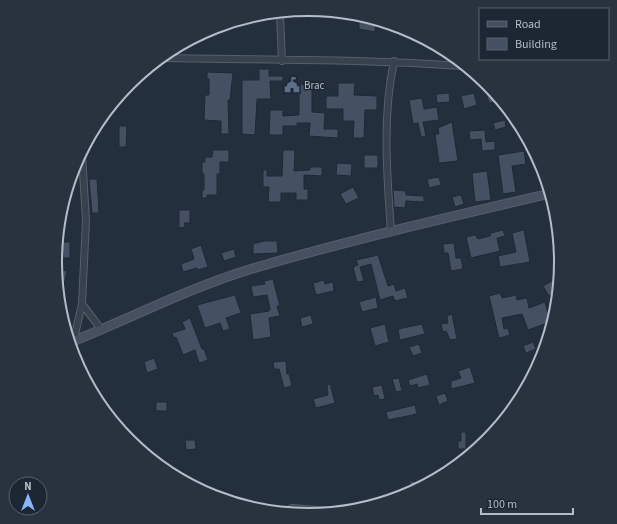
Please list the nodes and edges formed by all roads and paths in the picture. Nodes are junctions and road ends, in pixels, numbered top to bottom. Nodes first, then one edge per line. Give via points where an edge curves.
1 (280, 18) edge
2 (171, 58) edge
3 (282, 61) junction
4 (394, 61) junction
5 (456, 66) edge
6 (81, 167) edge
7 (545, 195) edge
8 (391, 231) junction
9 (82, 304) junction
10 (101, 329) junction
11 (74, 336) edge
12 (76, 341) edge

1 - 3 street
2 - 3 street
3 - 4 street
4 - 5 street
4 - 8 street via 389,84 387,124
6 - 9 street via 86,221
7 - 8 main road
8 - 10 main road via 250,270 183,294
9 - 10 street
9 - 11 street
10 - 12 main road

